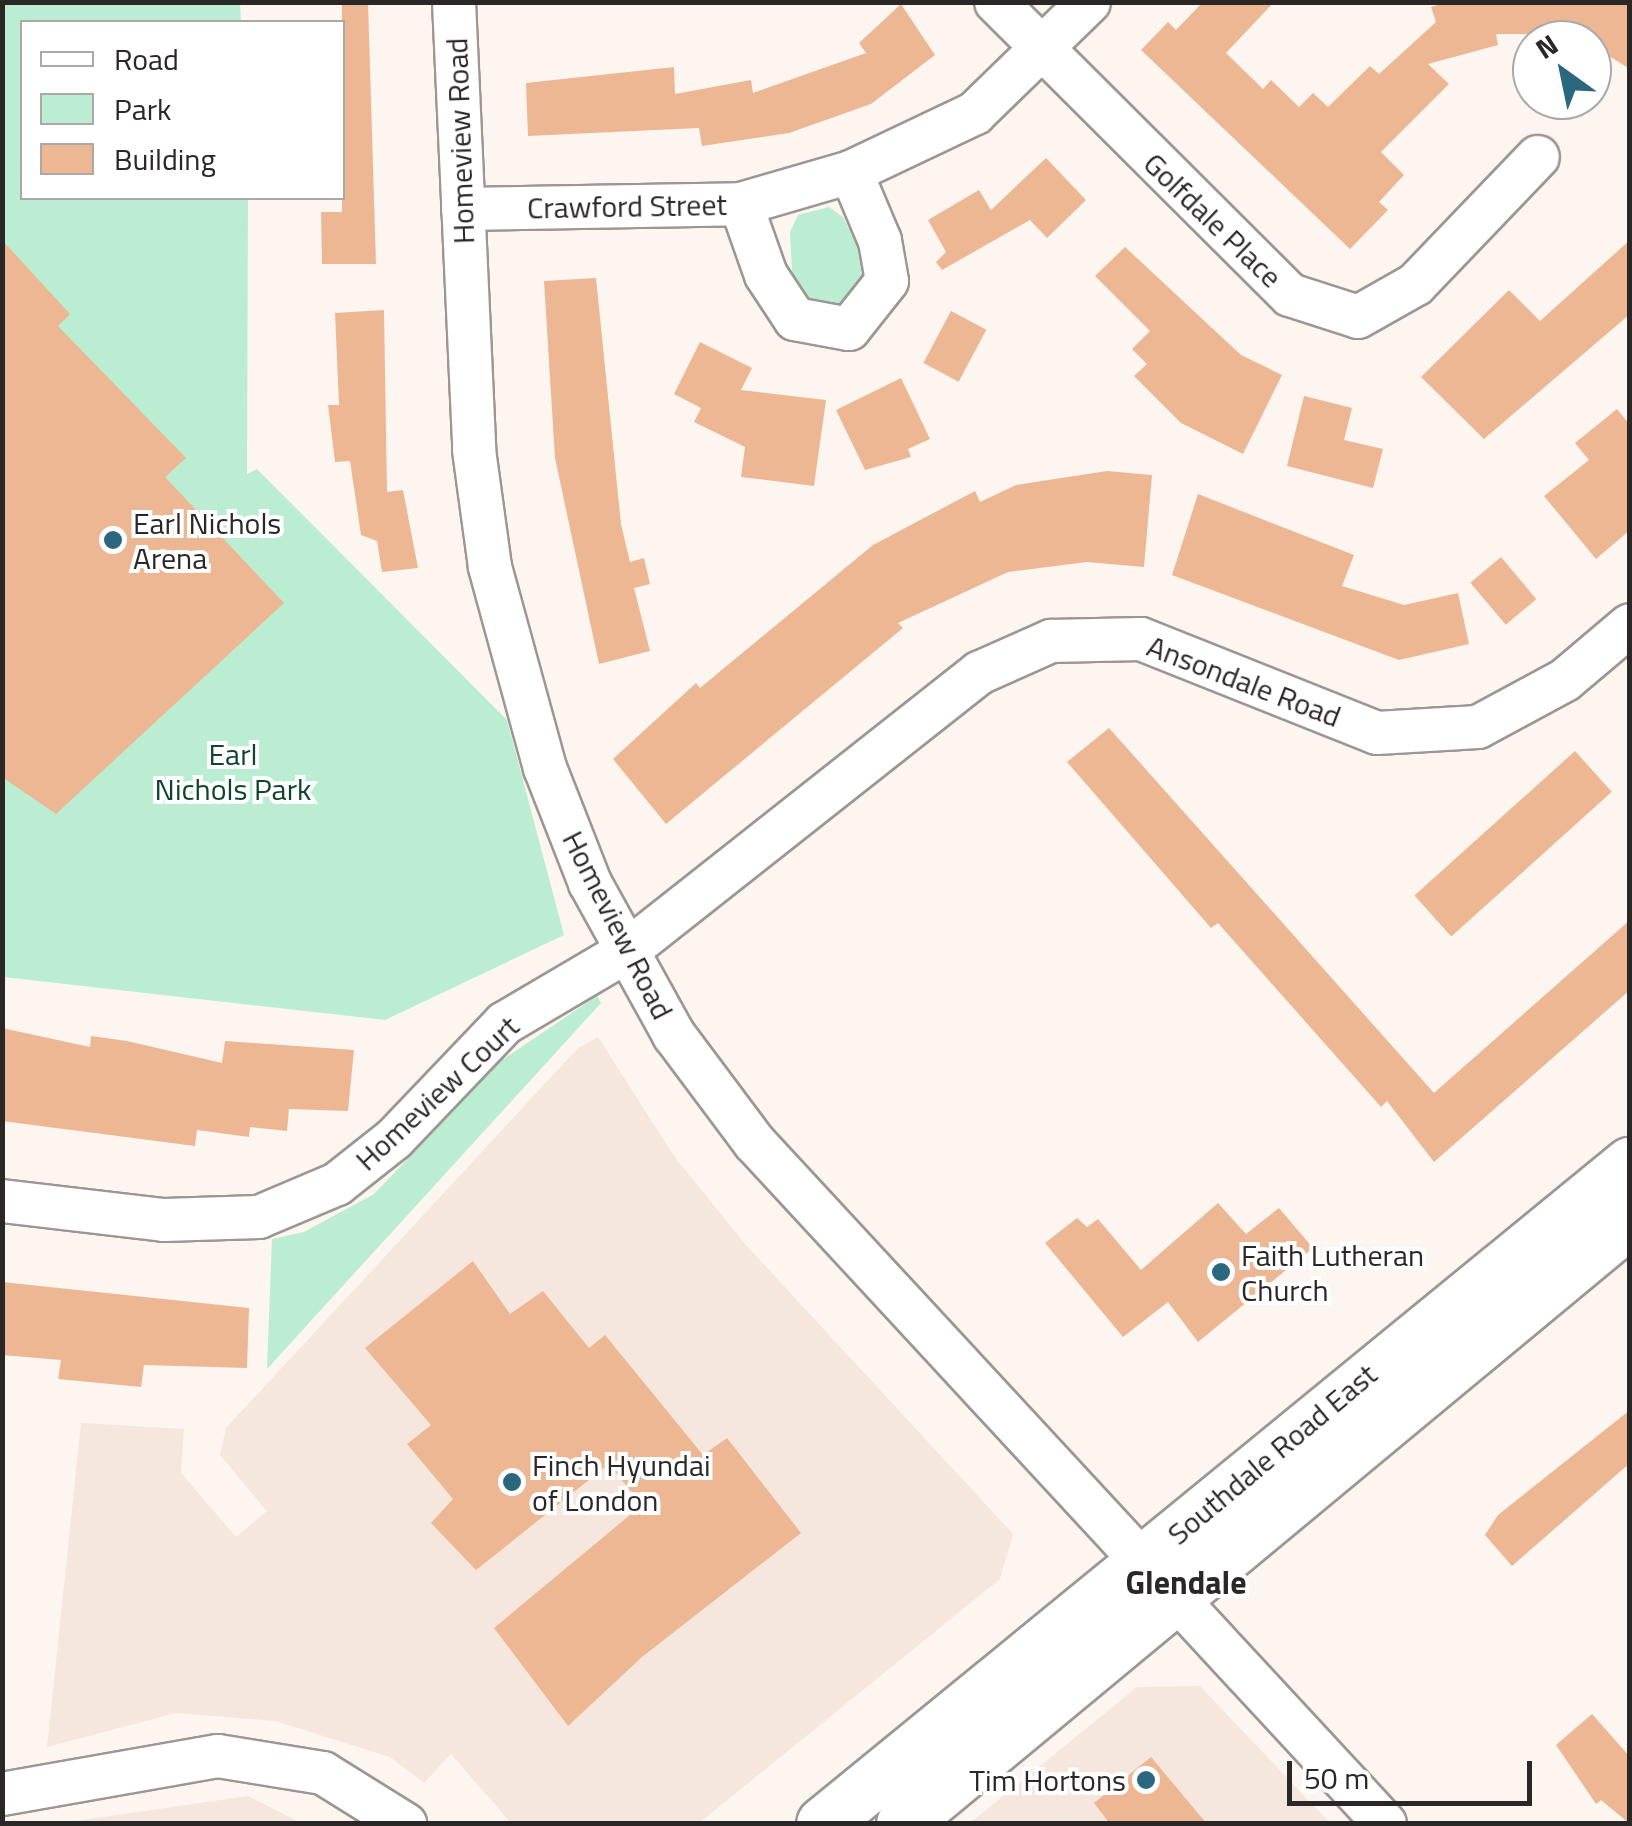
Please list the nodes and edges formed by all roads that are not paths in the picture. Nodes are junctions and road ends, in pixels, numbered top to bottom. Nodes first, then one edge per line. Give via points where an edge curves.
1 (454, 2) edge
2 (996, 2) edge
3 (1089, 2) edge
4 (1044, 47) junction
5 (1538, 156) dead end
6 (852, 172) junction
7 (741, 204) junction
8 (463, 209) junction
9 (1630, 625) edge
10 (627, 951) junction
11 (1630, 1164) edge
12 (2, 1201) edge
13 (1630, 1221) edge
14 (1158, 1580) junction
15 (2, 1794) edge
16 (404, 1824) edge
17 (822, 1824) edge
18 (904, 1824) edge
19 (1385, 1824) edge

1 - 8 street, Homeview Road
2 - 4 street, Golfdale Place
3 - 4 street, Crawford Street
4 - 5 street, Golfdale Place via 1290,295 1358,317 1416,284
4 - 6 street, Crawford Street via 974,113
6 - 7 street, Crawford Street
6 - 7 street via 880,241 887,281 850,329 795,320 766,275
7 - 8 street, Crawford Street
8 - 10 street, Homeview Road via 474,450 490,567 545,768 590,883
9 - 10 street, Ansondale Road via 1566,680 1478,727 1377,733 1142,639 1050,641 979,673
10 - 12 street, Homeview Court via 505,1023 394,1139 338,1184 260,1217 164,1220
10 - 14 street, Homeview Road via 674,1035 754,1142
11 - 14 main road, Southdale Road East
13 - 14 main road, Southdale Road East
14 - 17 main road, Southdale Road East
14 - 18 main road, Southdale Road East
14 - 19 street, Homeview Road
15 - 16 street via 218,1756 323,1773

